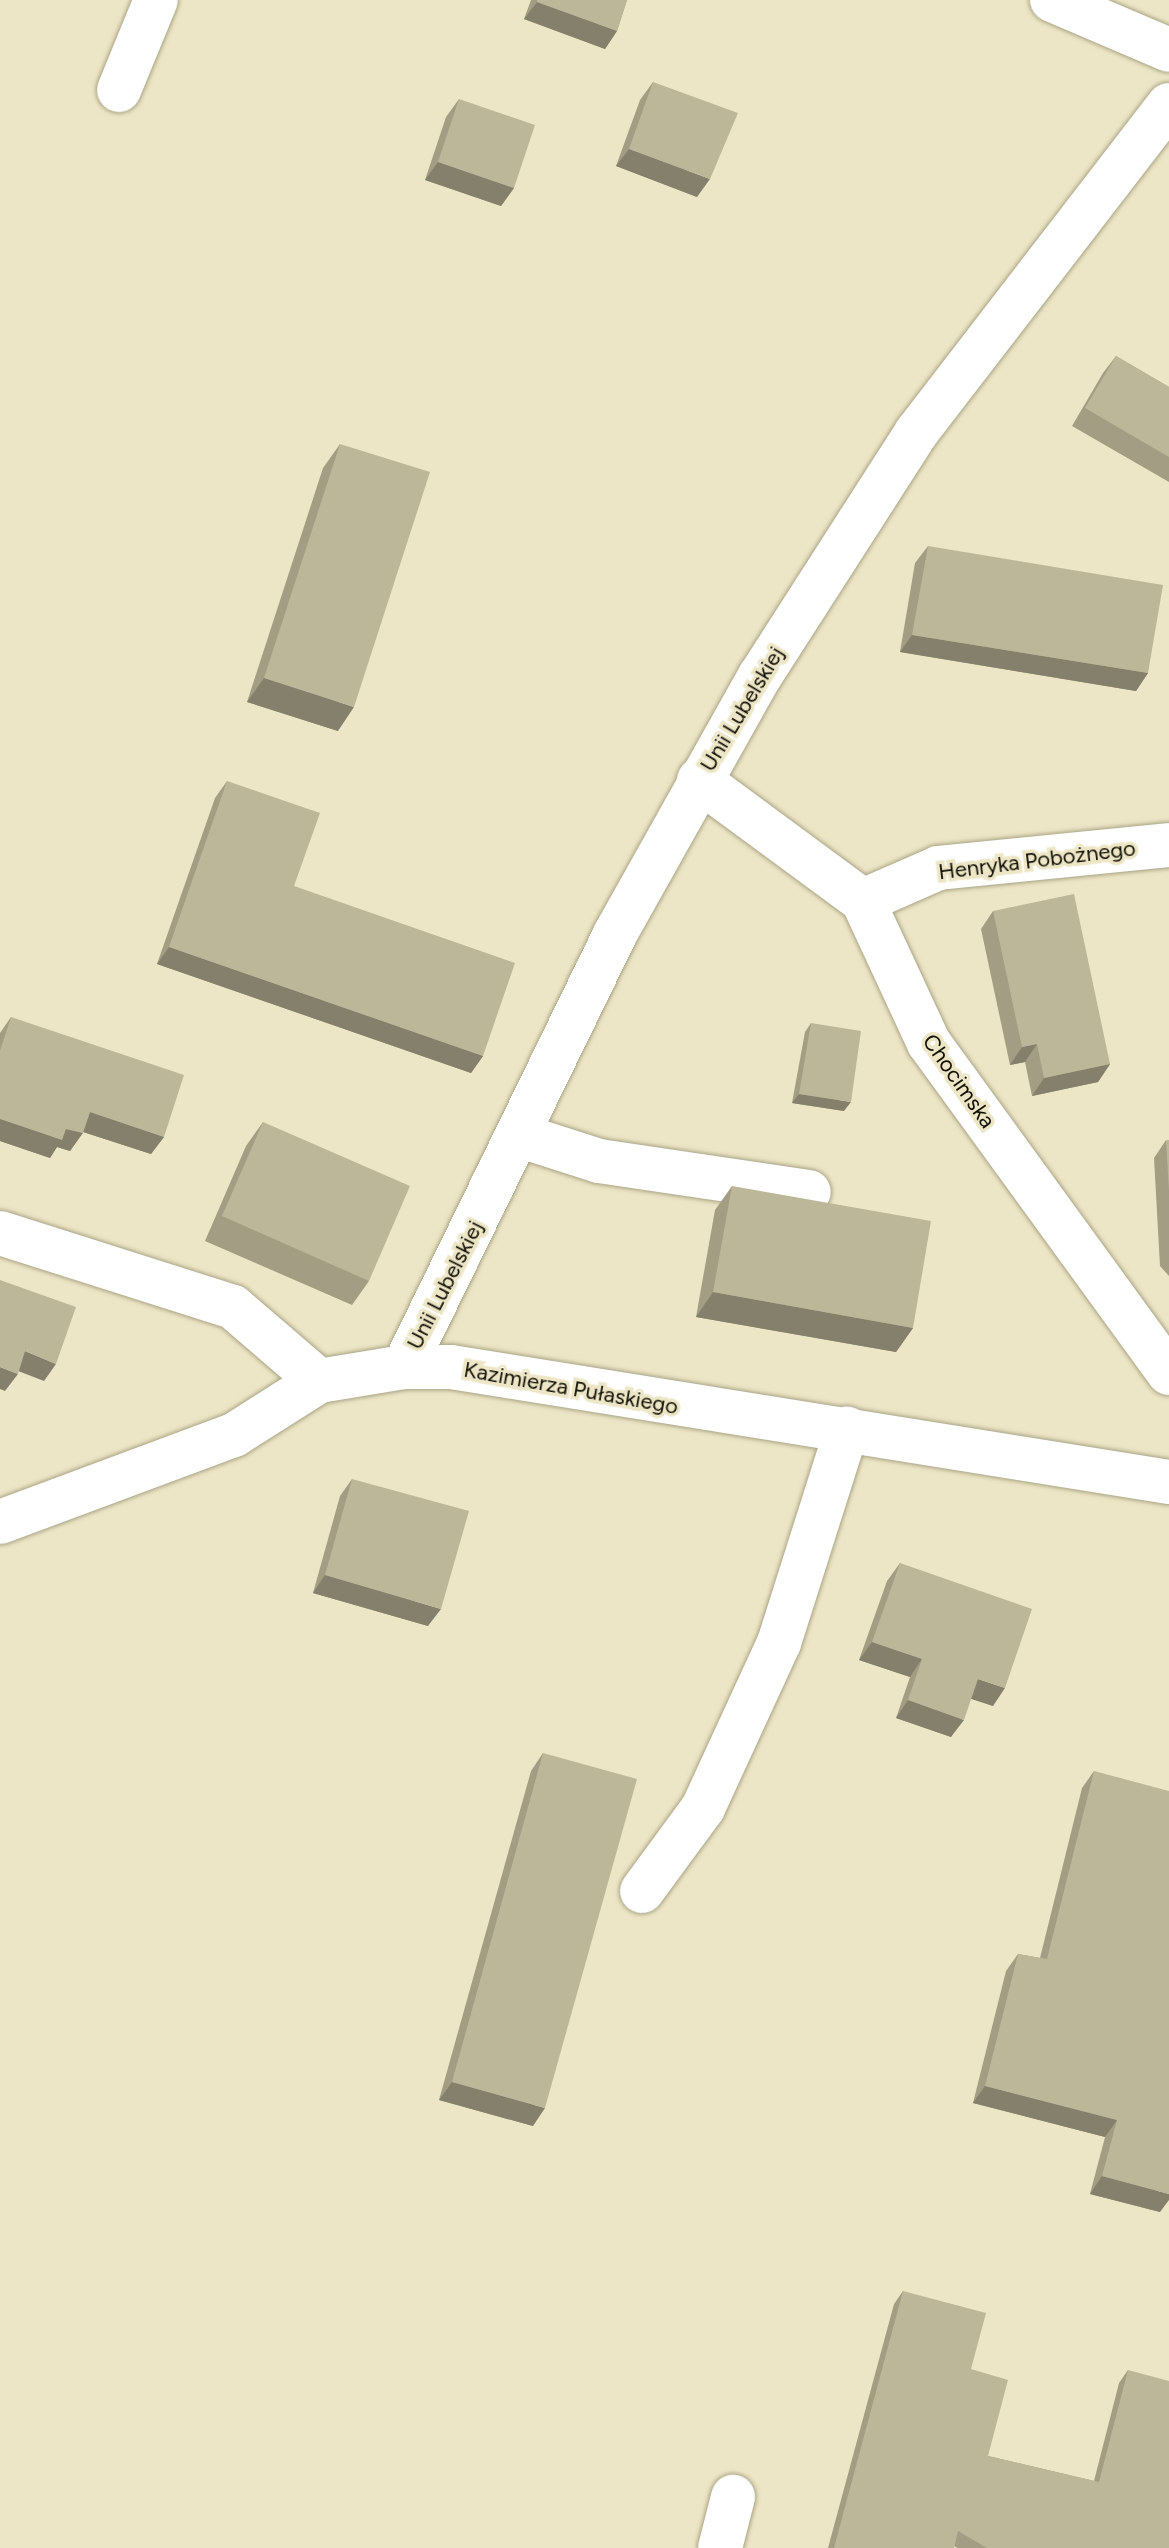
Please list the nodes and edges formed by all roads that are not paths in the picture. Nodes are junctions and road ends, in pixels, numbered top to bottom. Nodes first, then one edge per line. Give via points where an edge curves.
1 (156, 0) edge
2 (1052, 0) edge
3 (1169, 50) edge
4 (119, 90) dead end
5 (1169, 105) edge
6 (699, 780) junction
7 (1169, 845) edge
8 (863, 901) junction
9 (521, 1136) junction
10 (809, 1192) dead end
11 (0, 1233) edge
12 (404, 1367) junction
13 (1169, 1373) edge
14 (319, 1381) junction
15 (847, 1429) junction
16 (1169, 1482) edge
17 (0, 1522) edge
18 (642, 1891) dead end
19 (733, 2497) dead end
20 (720, 2548) edge

1 - 4 street
2 - 3 street
5 - 6 street, Unii Lubelskiej via 916,433
6 - 8 street, Chocimska
6 - 9 street, Unii Lubelskiej via 615,934
7 - 8 street, Henryka Pobożnego via 938,868
8 - 13 street, Chocimska via 929,1043
9 - 10 street via 599,1161
9 - 12 street, Unii Lubelskiej
11 - 14 street via 233,1307
12 - 14 street, Kazimierza Pułaskiego
12 - 15 street, Kazimierza Pułaskiego via 451,1367
14 - 17 street, Kazimierza Pułaskiego via 234,1435
15 - 16 street, Kazimierza Pułaskiego
15 - 18 street via 779,1643 703,1808
19 - 20 street

